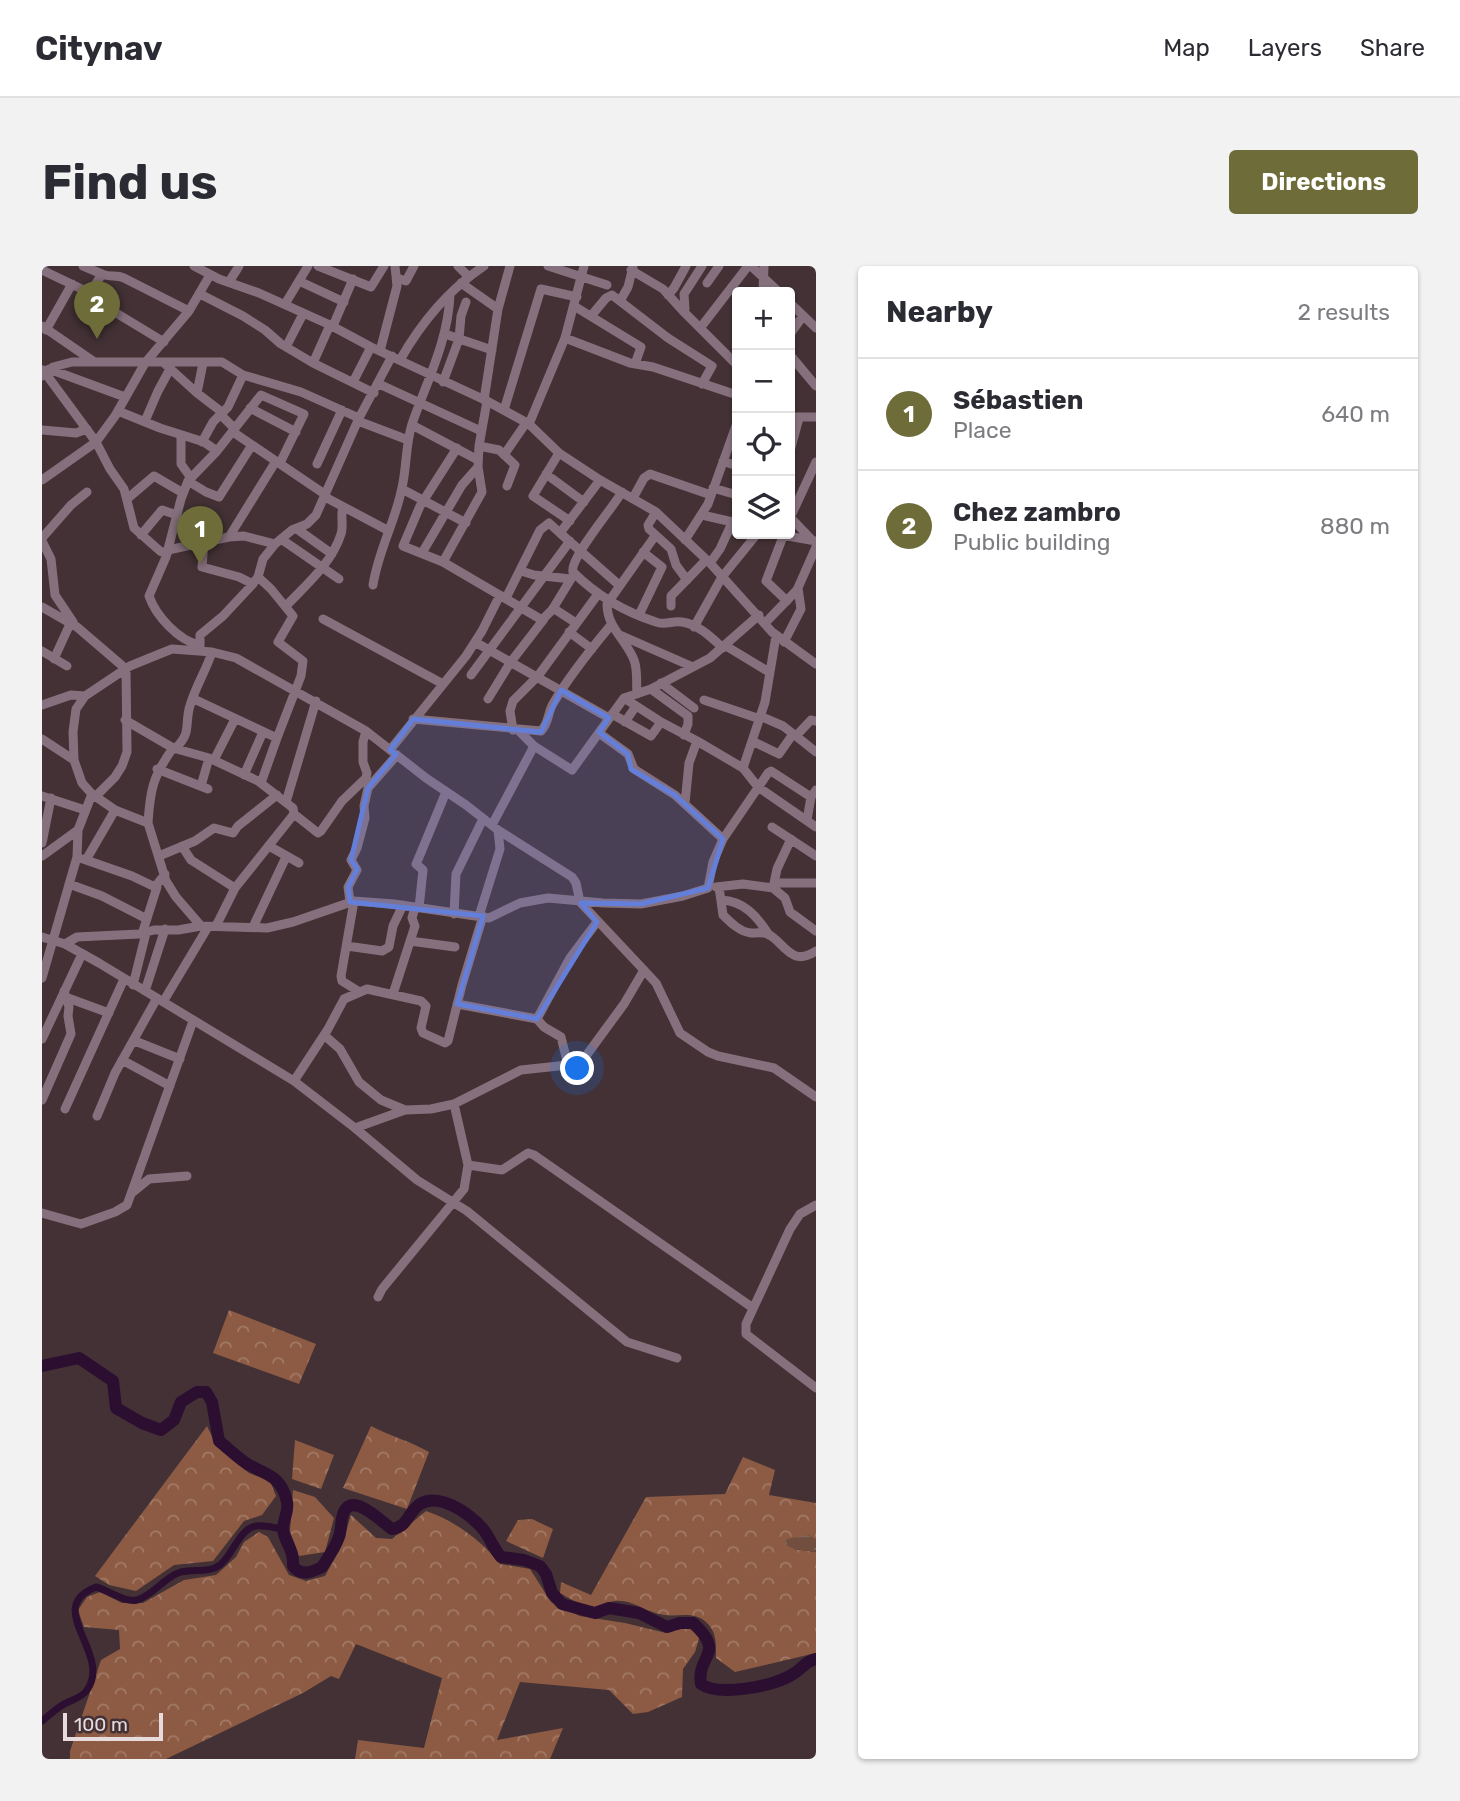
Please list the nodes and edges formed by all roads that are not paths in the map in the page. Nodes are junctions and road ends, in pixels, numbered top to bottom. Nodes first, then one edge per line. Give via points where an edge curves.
1 (83, 266) edge
2 (239, 266) edge
3 (309, 266) edge
4 (318, 266) edge
5 (384, 266) edge
6 (396, 266) edge
7 (414, 266) edge
8 (458, 266) edge
9 (484, 266) edge
10 (510, 266) edge
11 (548, 266) edge
12 (685, 266) edge
13 (702, 266) edge
14 (719, 266) edge
15 (750, 266) edge
16 (764, 266) edge
17 (632, 268) edge
18 (202, 269) edge
19 (42, 270) edge
20 (583, 271) edge
21 (102, 274) junction
22 (397, 278) junction
23 (353, 279) junction
24 (763, 279) junction
25 (465, 280) junction
26 (299, 281) junction
27 (229, 282) junction
28 (707, 283) dead end
29 (72, 284) junction
30 (607, 285) dead end
31 (763, 287) edge
32 (773, 287) edge
33 (90, 293) junction
34 (200, 294) junction
35 (450, 295) junction
36 (668, 295) junction
37 (575, 301) junction
38 (620, 301) junction
39 (344, 302) junction
40 (466, 302) dead end
41 (285, 304) junction
42 (795, 308) edge
43 (498, 309) junction
44 (189, 311) junction
45 (683, 311) junction
46 (303, 314) junction
47 (591, 316) junction
48 (803, 316) junction
49 (332, 326) junction
50 (701, 327) junction
51 (795, 327) edge
52 (44, 328) edge
53 (816, 328) edge
54 (445, 334) junction
55 (565, 338) junction
56 (459, 339) junction
57 (164, 342) junction
58 (286, 347) junction
59 (375, 349) junction
60 (492, 350) junction
61 (396, 358) junction
62 (732, 360) edge
63 (93, 361) junction
64 (795, 361) edge
65 (145, 363) junction
66 (203, 363) junction
67 (313, 363) junction
68 (635, 364) junction
69 (168, 366) junction
70 (44, 371) edge
71 (243, 375) junction
72 (430, 376) junction
73 (353, 382) junction
74 (443, 382) junction
75 (702, 384) junction
76 (816, 386) edge
77 (376, 388) junction
78 (197, 393) junction
79 (732, 393) edge
80 (125, 397) junction
81 (486, 400) junction
82 (421, 402) junction
83 (250, 408) junction
84 (342, 410) junction
85 (504, 410) junction
86 (118, 411) junction
87 (222, 414) junction
88 (816, 417) edge
89 (795, 418) edge
90 (359, 420) junction
91 (145, 421) junction
92 (528, 423) junction
93 (412, 425) junction
94 (87, 429) junction
95 (42, 430) edge
96 (234, 430) junction
97 (481, 431) junction
98 (296, 432) junction
99 (181, 436) junction
100 (732, 437) edge
101 (408, 440) junction
102 (96, 442) junction
103 (202, 442) junction
104 (252, 445) junction
105 (479, 446) junction
106 (457, 448) junction
107 (217, 451) junction
108 (559, 453) junction
109 (505, 455) junction
110 (723, 461) junction
111 (278, 462) junction
112 (816, 462) edge
113 (478, 463) junction
114 (317, 464) dead end
115 (732, 464) edge
116 (546, 474) junction
117 (42, 480) edge
118 (189, 480) junction
119 (600, 480) junction
120 (507, 486) dead end
121 (402, 489) junction
122 (87, 492) dead end
123 (622, 492) junction
124 (712, 492) junction
125 (183, 494) junction
126 (732, 494) edge
127 (326, 496) junction
128 (633, 498) junction
129 (127, 499) junction
130 (425, 500) junction
131 (583, 502) junction
132 (343, 507) junction
133 (795, 507) edge
134 (446, 512) junction
135 (656, 512) junction
136 (177, 515) junction
137 (702, 515) junction
138 (570, 521) junction
139 (732, 522) edge
140 (466, 523) junction
141 (795, 524) edge
142 (732, 527) edge
143 (297, 529) junction
144 (389, 531) junction
145 (560, 533) junction
146 (141, 535) junction
147 (655, 536) junction
148 (229, 537) junction
149 (42, 539) edge
150 (753, 539) edge
151 (780, 539) edge
152 (791, 539) edge
153 (685, 540) junction
154 (204, 541) junction
155 (570, 541) junction
156 (278, 542) junction
157 (815, 549) edge
158 (580, 550) junction
159 (168, 552) junction
160 (643, 552) junction
161 (422, 553) junction
162 (332, 554) junction
163 (443, 562) junction
164 (708, 562) junction
165 (322, 568) junction
166 (521, 571) junction
167 (543, 576) junction
168 (573, 577) junction
169 (722, 577) junction
170 (339, 579) dead end
171 (255, 580) junction
172 (687, 580) junction
173 (373, 584) dead end
174 (619, 585) junction
175 (798, 588) junction
176 (598, 594) junction
177 (503, 597) junction
178 (608, 601) junction
179 (787, 601) junction
180 (286, 606) junction
181 (670, 606) dead end
182 (42, 607) edge
183 (521, 607) junction
184 (553, 608) junction
185 (639, 615) junction
186 (323, 619) dead end
187 (544, 619) junction
188 (762, 619) junction
189 (576, 623) junction
190 (74, 625) junction
191 (611, 625) junction
192 (694, 627) junction
193 (569, 632) junction
194 (619, 634) junction
195 (780, 639) junction
196 (475, 642) junction
197 (725, 647) junction
198 (200, 648) junction
199 (489, 649) junction
200 (592, 649) junction
201 (42, 651) edge
202 (212, 652) junction
203 (54, 659) junction
204 (510, 663) junction
205 (816, 664) edge
206 (67, 666) dead end
207 (693, 667) junction
208 (126, 670) junction
209 (769, 672) junction
210 (471, 675) dead end
211 (538, 677) junction
212 (662, 683) junction
213 (443, 684) junction
214 (651, 689) junction
215 (561, 690) junction
216 (295, 691) junction
217 (637, 694) junction
218 (85, 696) junction
219 (624, 698) junction
220 (194, 699) junction
221 (488, 699) dead end
222 (704, 700) dead end
223 (316, 701) junction
224 (42, 705) edge
225 (636, 706) junction
226 (694, 708) dead end
227 (610, 716) junction
228 (760, 718) junction
229 (235, 719) junction
230 (413, 719) junction
231 (125, 720) junction
232 (816, 721) edge
233 (625, 722) junction
234 (661, 722) junction
235 (516, 730) junction
236 (366, 731) junction
237 (263, 732) junction
238 (599, 733) junction
239 (684, 735) junction
240 (795, 735) junction
241 (277, 738) junction
242 (42, 739) edge
243 (698, 741) junction
244 (752, 741) junction
245 (534, 746) junction
246 (174, 749) junction
247 (393, 752) junction
248 (816, 752) edge
249 (212, 759) junction
250 (74, 760) junction
251 (743, 768) junction
252 (157, 769) junction
253 (244, 775) junction
254 (261, 783) junction
255 (758, 787) junction
256 (446, 792) junction
257 (813, 793) edge
258 (94, 795) junction
259 (277, 795) junction
260 (46, 797) edge
261 (286, 802) junction
262 (685, 803) junction
263 (85, 810) junction
264 (115, 810) junction
265 (294, 814) junction
266 (483, 819) junction
267 (807, 820) junction
268 (148, 823) junction
269 (495, 827) junction
270 (772, 827) dead end
271 (816, 827) edge
272 (78, 830) junction
273 (723, 839) junction
274 (791, 839) junction
275 (42, 843) edge
276 (182, 846) junction
277 (269, 846) junction
278 (52, 850) junction
279 (42, 856) edge
280 (159, 856) junction
281 (816, 856) edge
282 (81, 858) junction
283 (286, 858) junction
284 (299, 863) dead end
285 (165, 874) junction
286 (816, 883) edge
287 (69, 884) junction
288 (774, 886) junction
289 (157, 887) junction
290 (719, 887) junction
291 (235, 888) junction
292 (708, 888) junction
293 (721, 900) junction
294 (352, 902) junction
295 (580, 902) junction
296 (403, 905) junction
297 (417, 908) junction
298 (454, 914) junction
299 (481, 916) junction
300 (147, 919) junction
301 (597, 922) junction
302 (208, 926) junction
303 (253, 927) junction
304 (164, 929) junction
305 (816, 931) edge
306 (144, 934) junction
307 (769, 935) junction
308 (42, 937) edge
309 (54, 940) junction
310 (410, 941) junction
311 (65, 944) junction
312 (347, 946) junction
313 (455, 947) dead end
314 (816, 951) edge
315 (82, 954) junction
316 (644, 970) junction
317 (42, 978) edge
318 (124, 979) junction
319 (133, 985) junction
320 (145, 991) junction
321 (358, 991) junction
322 (393, 994) junction
323 (66, 995) junction
324 (160, 1000) junction
325 (457, 1004) junction
326 (109, 1013) junction
327 (537, 1019) junction
328 (193, 1021) junction
329 (324, 1035) junction
330 (42, 1039) edge
331 (135, 1041) junction
332 (180, 1059) junction
333 (122, 1060) junction
334 (568, 1065) junction
335 (294, 1082) junction
336 (170, 1086) junction
337 (816, 1097) edge
338 (42, 1100) edge
339 (454, 1104) junction
340 (65, 1109) dead end
341 (405, 1110) junction
342 (97, 1116) dead end
343 (355, 1128) junction
344 (468, 1165) junction
345 (187, 1176) dead end
346 (133, 1192) junction
347 (454, 1203) junction
348 (816, 1205) edge
349 (42, 1213) edge
350 (378, 1297) dead end
351 (753, 1308) junction
352 (677, 1358) dead end
353 (816, 1388) edge

1 - 21 street
2 - 27 street
3 - 26 street
4 - 23 street
5 - 23 street via 371,287
6 - 22 street
7 - 22 street via 406,281
8 - 25 street
9 - 25 street
10 - 43 street
11 - 20 street
12 - 36 street
13 - 45 street via 684,294
14 - 28 street
15 - 24 street
15 - 50 street
16 - 24 street
17 - 36 street
17 - 38 street
18 - 27 street
18 - 34 street
19 - 29 street
20 - 30 street
20 - 37 street
21 - 33 street
21 - 44 street via 124,278
22 - 59 street
23 - 39 street
24 - 31 street
24 - 32 street
25 - 35 street
25 - 43 street
26 - 39 street
26 - 41 street
27 - 41 street
29 - 33 street
29 - 52 street
33 - 57 street
34 - 44 street
34 - 58 street via 243,316
35 - 54 street
35 - 61 street
36 - 45 street
37 - 47 street
37 - 55 street
37 - 85 street via 541,289
38 - 47 street via 608,296
38 - 75 street via 712,366
39 - 49 street
40 - 56 street
41 - 46 street
42 - 48 street
43 - 60 street
44 - 57 street
45 - 50 street
46 - 49 street
46 - 58 street
47 - 68 street via 641,347
48 - 51 street
48 - 53 street
49 - 59 street
49 - 67 street
50 - 62 street
52 - 63 street
54 - 56 street
54 - 72 street
55 - 68 street
55 - 92 street
56 - 60 street
56 - 74 street
57 - 65 street
58 - 67 street
59 - 61 street
59 - 73 street
60 - 81 street
61 - 72 street
61 - 77 street
63 - 65 street
63 - 70 street
64 - 76 street
65 - 69 street
65 - 80 street
66 - 69 street
66 - 71 street via 225,363
66 - 78 street
67 - 73 street
68 - 75 street
69 - 78 street
69 - 91 street
70 - 80 street
70 - 94 street
71 - 84 street
71 - 87 street
72 - 74 street
72 - 82 street
73 - 77 street
74 - 81 street
75 - 79 street
77 - 82 street
77 - 90 street
78 - 87 street
80 - 86 street
81 - 85 street
81 - 97 street
82 - 93 street
82 - 97 street
83 - 96 street
83 - 98 street
83 - 98 street via 264,395 303,412
84 - 90 street
84 - 114 street
85 - 92 street
86 - 91 street
86 - 102 street
87 - 96 street
87 - 103 street
88 - 89 street
90 - 101 street
90 - 127 street
91 - 99 street
92 - 108 street
92 - 109 street
93 - 101 street
93 - 106 street
94 - 95 street via 76,433
94 - 102 street
96 - 104 street
96 - 107 street
97 - 105 street
98 - 111 street
99 - 103 street
99 - 118 street via 181,464
100 - 110 street
101 - 121 street
102 - 117 street
102 - 129 street
103 - 107 street
104 - 111 street
104 - 118 street via 219,497
105 - 109 street
105 - 113 street
106 - 113 street
106 - 130 street
107 - 118 street
108 - 116 street
108 - 119 street
109 - 120 street via 516,465
110 - 115 street
110 - 124 street
111 - 127 street
111 - 148 street
112 - 133 street
113 - 134 street
113 - 140 street via 482,492
116 - 131 street
116 - 138 street via 533,496
118 - 125 street
119 - 123 street
119 - 131 street
121 - 130 street
121 - 144 street
122 - 149 street
123 - 128 street
123 - 158 street
124 - 126 street
124 - 128 street via 650,474
124 - 137 street
125 - 129 street via 154,476
125 - 136 street
127 - 132 street
127 - 143 street via 311,521
128 - 135 street
129 - 146 street via 132,524
130 - 134 street
130 - 161 street via 403,546
131 - 138 street
132 - 144 street
132 - 162 street via 342,533
134 - 140 street
134 - 161 street
135 - 147 street via 648,526
135 - 153 street
136 - 146 street via 162,510
136 - 159 street
137 - 139 street
137 - 153 street
138 - 145 street
140 - 163 street
141 - 157 street
142 - 164 street
143 - 156 street
143 - 162 street
144 - 173 street
145 - 155 street
145 - 166 street via 549,523 543,526
146 - 159 street via 160,552
147 - 160 street
147 - 172 street via 672,550
148 - 154 street
148 - 156 street
149 - 190 street via 51,559 55,595
150 - 169 street
151 - 179 street via 766,581
152 - 157 street
153 - 164 street
154 - 159 street
154 - 171 street via 202,567
155 - 158 street
155 - 167 street
156 - 165 street
156 - 171 street via 263,559
157 - 175 street
158 - 168 street via 571,567
158 - 174 street
159 - 198 street via 150,600 182,639
160 - 174 street
160 - 185 street via 662,567
161 - 163 street
162 - 165 street
163 - 177 street
164 - 169 street
164 - 172 street
165 - 170 street
165 - 180 street
166 - 167 street
166 - 177 street
167 - 168 street
167 - 183 street
168 - 176 street
168 - 184 street
169 - 188 street
169 - 192 street
171 - 180 street
171 - 198 street via 220,620 202,631
172 - 181 street via 671,596
174 - 178 street
175 - 179 street
175 - 195 street via 801,609
176 - 178 street
176 - 189 street
177 - 183 street
177 - 196 street
178 - 185 street
178 - 191 street
179 - 188 street
180 - 216 street via 292,617 277,641 303,661
182 - 190 street
183 - 187 street
183 - 199 street
184 - 187 street
184 - 189 street
185 - 192 street via 659,624 680,621
186 - 213 street
187 - 204 street
188 - 195 street
188 - 197 street
189 - 193 street
190 - 203 street
190 - 208 street
191 - 194 street
191 - 200 street
192 - 197 street
193 - 200 street
193 - 211 street
194 - 207 street
194 - 217 street via 635,663
195 - 205 street
195 - 209 street
196 - 199 street
196 - 213 street
197 - 207 street
197 - 209 street
198 - 202 street
198 - 208 street via 172,649
199 - 204 street
199 - 210 street
200 - 215 street
201 - 203 street
202 - 216 street via 236,658
202 - 220 street
203 - 206 street
204 - 211 street
204 - 221 street
207 - 212 street
208 - 218 street
208 - 231 street
209 - 228 street
211 - 215 street
211 - 235 street via 511,706
212 - 214 street
212 - 226 street
213 - 230 street
214 - 217 street
214 - 239 street via 688,716
215 - 227 street
215 - 235 street via 543,730
216 - 223 street
216 - 241 street
217 - 219 street
218 - 224 street via 71,695
218 - 250 street via 76,709
219 - 225 street
219 - 227 street
220 - 229 street
220 - 246 street via 188,730
222 - 228 street
223 - 236 street
223 - 261 street
225 - 233 street
225 - 234 street
227 - 233 street
227 - 238 street
228 - 240 street
228 - 244 street
229 - 237 street
229 - 249 street
230 - 235 street
230 - 247 street
231 - 246 street
231 - 258 street via 127,752 122,766
232 - 240 street via 811,720
233 - 234 street via 651,736
234 - 239 street
235 - 245 street
236 - 247 street
236 - 265 street via 366,778 321,831
237 - 241 street
237 - 253 street
238 - 245 street via 572,770
238 - 262 street via 628,754 632,768
239 - 243 street
240 - 244 street via 779,754
240 - 248 street
241 - 254 street
242 - 250 street
243 - 251 street
243 - 262 street via 688,763
244 - 251 street
245 - 269 street
246 - 249 street
246 - 252 street
247 - 256 street
247 - 294 street via 365,796 365,817 351,860 357,870 348,887
249 - 252 street via 205,788
249 - 253 street
250 - 258 street via 82,783
251 - 255 street
252 - 268 street
253 - 254 street
254 - 259 street
255 - 257 street via 771,771
255 - 267 street
255 - 273 street
256 - 266 street
256 - 297 street via 416,862 423,870
257 - 267 street
258 - 263 street
258 - 264 street
259 - 261 street
259 - 276 street via 233,833 214,828
260 - 263 street
260 - 275 street
261 - 265 street
262 - 273 street
263 - 272 street
264 - 268 street
264 - 282 street
265 - 277 street
266 - 269 street
266 - 298 street via 456,874
267 - 271 street
268 - 280 street
269 - 295 street via 572,877
269 - 299 street via 500,849
270 - 274 street
272 - 278 street
272 - 282 street
273 - 292 street
274 - 281 street
274 - 288 street
275 - 278 street
276 - 280 street
276 - 291 street via 191,860
277 - 283 street
277 - 291 street
278 - 279 street
280 - 285 street
282 - 287 street
282 - 289 street
283 - 284 street
283 - 303 street
285 - 289 street
285 - 302 street via 176,897
286 - 288 street
287 - 300 street
287 - 309 street
288 - 290 street
288 - 305 street via 790,912
289 - 300 street
290 - 292 street
290 - 293 street
291 - 302 street
292 - 295 street via 641,904
293 - 307 street via 749,910
293 - 307 street via 723,915 743,932
294 - 296 street
294 - 303 street via 293,922
294 - 312 street
295 - 299 street via 548,898
295 - 301 street
296 - 297 street
296 - 312 street via 389,947 382,951
297 - 298 street
297 - 310 street
298 - 299 street
299 - 325 street
300 - 306 street
301 - 316 street
301 - 327 street via 570,958
302 - 303 street
302 - 304 street
302 - 324 street
304 - 306 street
304 - 320 street
306 - 311 street via 77,937
306 - 319 street
307 - 314 street via 795,955
308 - 309 street
309 - 311 street
309 - 317 street
310 - 313 street
310 - 322 street
311 - 315 street
312 - 321 street via 341,979
315 - 318 street
315 - 323 street
316 - 334 street via 593,1049 583,1060
316 - 337 street via 664,997 680,1033 692,1042 718,1056 774,1068
318 - 319 street
318 - 326 street
319 - 320 street
320 - 324 street
321 - 322 street
321 - 329 street via 344,999
322 - 325 street via 424,1003 423,1033 445,1043
323 - 326 street
323 - 330 street
323 - 338 street via 71,1034
324 - 328 street
324 - 331 street
325 - 327 street
326 - 340 street
327 - 334 street via 561,1037
328 - 332 street
328 - 335 street
329 - 335 street
329 - 341 street via 340,1049 365,1089
331 - 332 street
331 - 333 street
332 - 336 street
333 - 336 street
333 - 342 street
334 - 339 street via 521,1070
335 - 343 street
336 - 346 street
339 - 341 street
339 - 344 street
341 - 343 street
343 - 347 street via 417,1180
344 - 347 street via 464,1189
344 - 351 street via 502,1170 523,1155 534,1155
345 - 346 street via 149,1179
346 - 349 street via 127,1205 81,1224
347 - 350 street
347 - 352 street via 627,1342
348 - 351 street via 800,1214 790,1229
351 - 353 street via 746,1334

